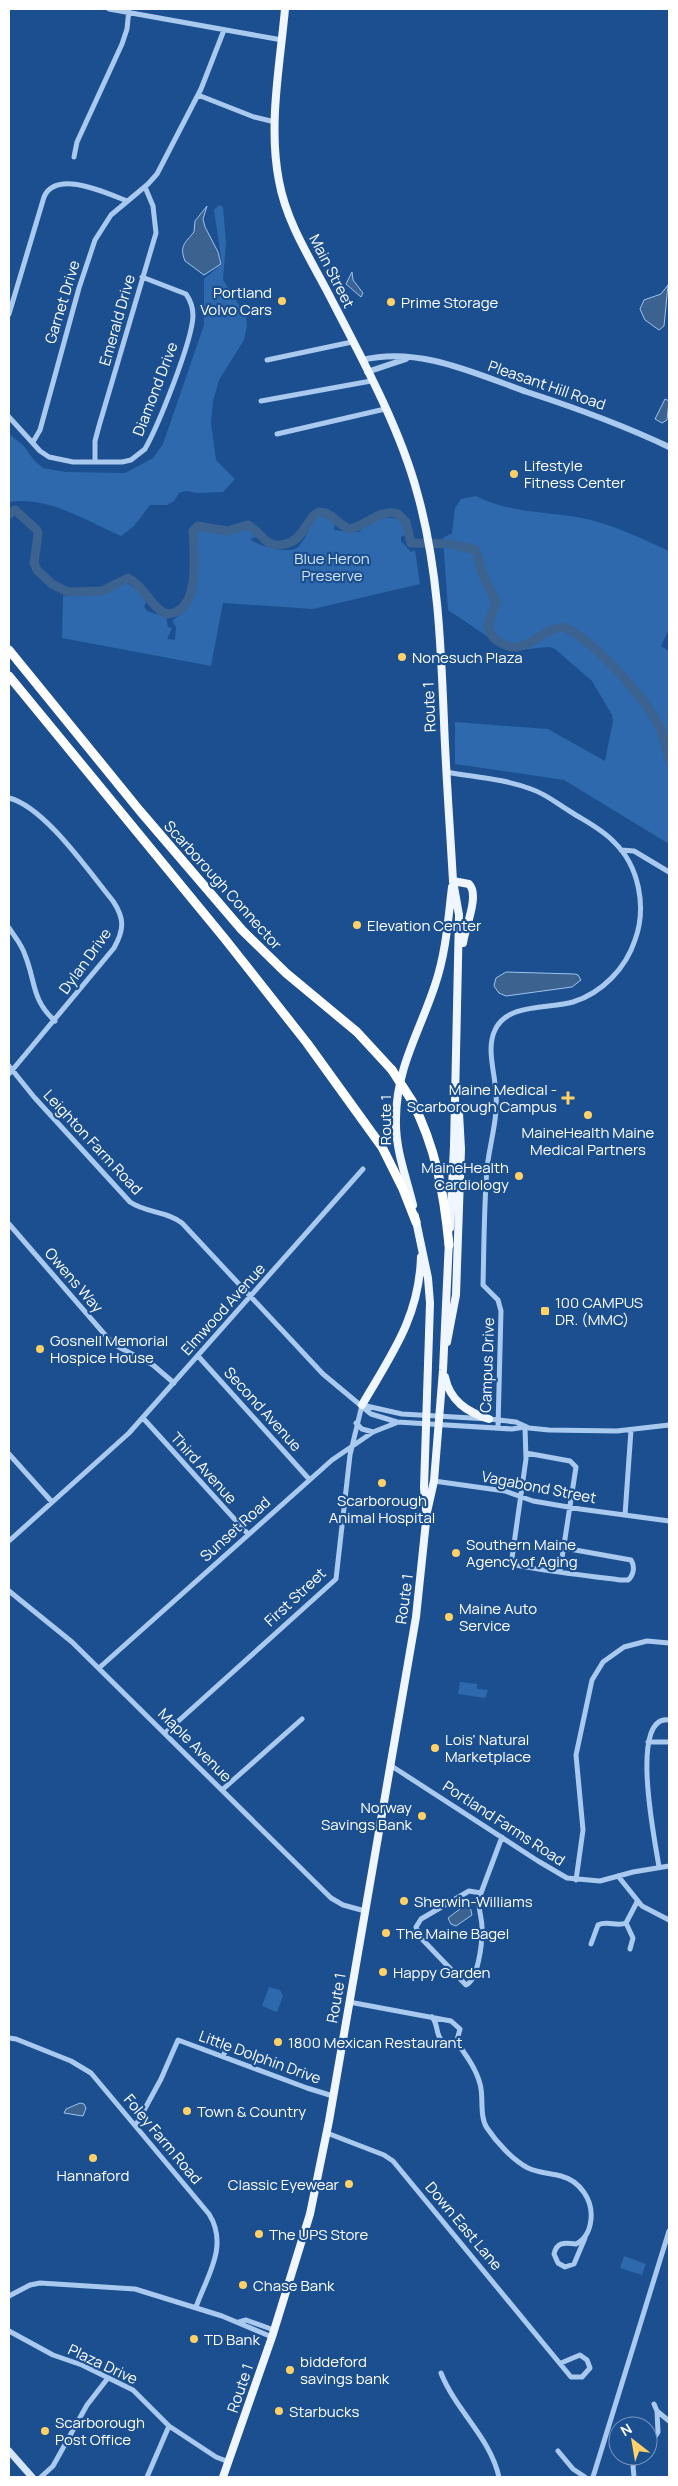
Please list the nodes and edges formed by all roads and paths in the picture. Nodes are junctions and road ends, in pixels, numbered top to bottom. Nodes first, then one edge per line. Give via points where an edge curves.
1 (109, 9) edge
2 (285, 9) edge
3 (129, 11) edge
4 (224, 30) junction
5 (282, 40) junction
6 (198, 95) junction
7 (275, 122) junction
8 (74, 157) dead end
9 (145, 187) junction
10 (126, 201) junction
11 (142, 277) junction
12 (9, 314) edge
13 (352, 342) junction
14 (414, 358) junction
15 (267, 360) dead end
16 (362, 360) junction
17 (368, 372) junction
18 (371, 381) junction
19 (261, 401) dead end
20 (385, 409) junction
21 (9, 417) edge
22 (277, 434) dead end
23 (33, 442) junction
24 (669, 447) edge
25 (95, 462) junction
26 (426, 533) joint
27 (9, 650) edge
28 (9, 676) edge
29 (446, 772) junction
30 (9, 798) edge
31 (621, 850) junction
32 (669, 872) edge
33 (453, 881) junction
34 (9, 928) edge
35 (459, 966) junction
36 (55, 1021) junction
37 (10, 1070) edge
38 (456, 1071) junction
39 (363, 1169) dead end
40 (416, 1222) junction
41 (9, 1224) edge
42 (421, 1240) junction
43 (449, 1245) junction
44 (251, 1296) junction
45 (444, 1354) junction
46 (198, 1356) junction
47 (443, 1370) junction
48 (174, 1383) junction
49 (362, 1405) junction
50 (143, 1418) junction
51 (489, 1419) junction
52 (427, 1420) junction
53 (439, 1420) junction
54 (498, 1420) junction
55 (397, 1422) junction
56 (356, 1424) junction
57 (669, 1425) edge
58 (525, 1427) junction
59 (498, 1428) junction
60 (631, 1430) junction
61 (373, 1432) junction
62 (352, 1445) junction
63 (526, 1453) junction
64 (9, 1454) edge
65 (309, 1479) junction
66 (434, 1481) junction
67 (520, 1495) junction
68 (52, 1502) junction
69 (571, 1508) junction
70 (427, 1512) junction
71 (625, 1515) junction
72 (669, 1521) edge
73 (248, 1534) junction
74 (9, 1542) edge
75 (564, 1548) junction
76 (560, 1571) junction
77 (9, 1591) edge
78 (669, 1643) edge
79 (99, 1668) junction
80 (302, 1719) dead end
81 (669, 1720) edge
82 (165, 1733) junction
83 (648, 1742) junction
84 (669, 1742) edge
85 (390, 1765) junction
86 (222, 1790) junction
87 (502, 1838) junction
88 (669, 1866) edge
89 (659, 1867) junction
90 (618, 1876) junction
91 (576, 1880) junction
92 (481, 1893) junction
93 (637, 1902) junction
94 (365, 1911) junction
95 (669, 1920) edge
96 (626, 1923) junction
97 (591, 1944) dead end
98 (630, 1949) dead end
99 (349, 2002) junction
100 (432, 2017) junction
101 (9, 2038) edge
102 (456, 2041) junction
103 (227, 2046) dead end
104 (222, 2057) junction
105 (333, 2096) junction
106 (136, 2125) junction
107 (326, 2133) junction
108 (669, 2231) edge
109 (585, 2238) junction
110 (9, 2296) edge
111 (196, 2308) junction
112 (9, 2331) edge
113 (273, 2333) junction
114 (561, 2363) junction
115 (441, 2373) dead end
116 (108, 2378) junction
117 (654, 2404) dead end
118 (657, 2411) junction
119 (657, 2416) edge
120 (669, 2421) edge
121 (169, 2426) junction
122 (9, 2450) edge
123 (558, 2451) dead end
124 (229, 2462) junction
125 (32, 2477) edge
126 (41, 2477) edge
127 (147, 2477) edge
128 (223, 2477) edge
129 (499, 2477) edge
130 (584, 2477) edge
131 (593, 2477) edge

1 - 3 street
2 - 5 main road, Main Street
3 - 4 street
3 - 8 street via 122,44 77,142
4 - 5 street
4 - 6 street, Garnet Drive
5 - 7 main road, Main Street
6 - 7 street
6 - 9 street, Garnet Drive via 163,164
7 - 13 main road, Main Street via 276,163 284,202
9 - 10 street, Garnet Drive
9 - 11 street, Emerald Drive via 156,224
10 - 12 street via 85,186 58,184 49,188
10 - 23 street, Garnet Drive via 105,222 92,249 40,430
11 - 25 street, Emerald Drive via 99,426
11 - 25 street, Diamond Drive via 186,294 193,316 189,337 145,450 126,461
13 - 15 street
13 - 16 main road, Main Street
14 - 16 street, Pleasant Hill Road via 387,356
14 - 17 street, Pleasant Hill Road
14 - 24 street, Pleasant Hill Road via 443,363 571,406
16 - 17 main road, Main Street
17 - 18 main road, Main Street
18 - 19 street
18 - 20 main road, Main Street
20 - 22 street
20 - 26 main road, Main Street via 415,482
21 - 23 street, Diamond Drive
23 - 25 street, Diamond Drive via 55,460
26 - 29 main road, Route 1 via 440,641
27 - 43 highway, Scarborough Connector, bridge via 145,818 242,930 291,978 357,1032 392,1070 428,1134 442,1184
28 - 40 highway, Scarborough Connector via 307,1042 382,1147
29 - 31 street, Campus Drive via 537,791 601,831
29 - 33 main road, Route 1
30 - 36 street, Dylan Drive via 22,802 43,817 113,902 123,922 122,934 114,948
31 - 32 street via 634,851
31 - 54 street, Campus Drive via 640,892 636,939 623,965 608,981 582,998 510,1014 499,1022 491,1040 497,1113 488,1166 483,1285 498,1300 501,1308
33 - 35 main road, Route 1 via 459,915
33 - 35 main road via 469,884 474,896
33 - 40 main road, Route 1 via 440,970 428,1008 405,1059 396,1107 398,1149
34 - 36 street via 25,954 36,997
35 - 38 main road, Route 1
36 - 37 street, Dylan Drive
37 - 44 street, Leighton Farm Road via 130,1202 179,1221
38 - 43 main road, Route 1
38 - 45 main road via 461,1149 456,1295
39 - 44 street, Elmwood Avenue
40 - 42 main road, Route 1
41 - 48 street, Owens Way via 113,1344 153,1365
42 - 49 main road via 420,1276 413,1309 401,1338
42 - 52 main road, Route 1 via 430,1302
43 - 45 main road, Route 1
44 - 46 street, Elmwood Avenue
44 - 49 street, Leighton Farm Road via 323,1374
45 - 47 main road, Route 1
46 - 48 street, Elmwood Avenue
46 - 65 street, Second Avenue
47 - 51 main road via 448,1388 457,1402 469,1412
47 - 53 main road, Route 1
48 - 50 street, Elmwood Avenue
49 - 52 street
49 - 55 street, Leighton Farm Road via 376,1417
49 - 56 street, First Street
50 - 68 street, Elmwood Avenue via 122,1441
50 - 73 street, Third Avenue
51 - 53 street
51 - 54 street
52 - 53 street
52 - 55 street
52 - 70 main road, Route 1 via 424,1488
53 - 59 street
53 - 66 main road, Route 1
54 - 58 street via 516,1422
54 - 59 street, Campus Drive
55 - 61 street, Sunset Road
56 - 61 street
56 - 62 street, First Street
57 - 60 street
58 - 59 street
58 - 60 street
58 - 63 street
60 - 71 street
61 - 62 street, Sunset Road
62 - 65 street, Sunset Road
62 - 82 street, First Street via 336,1579
63 - 67 street
63 - 69 street via 574,1464
64 - 68 street
65 - 73 street, Sunset Road
66 - 67 street, Vagabond Street
66 - 70 main road, Route 1
67 - 69 street, Vagabond Street via 533,1501
67 - 76 street via 514,1564 522,1568
68 - 74 street, Elmwood Avenue
69 - 71 street, Vagabond Street
69 - 75 street
70 - 85 main road, Route 1 via 416,1617
71 - 72 street, Vagabond Street
73 - 79 street, Sunset Road
75 - 76 street
75 - 76 street via 631,1560 632,1574 626,1581
77 - 79 street, Maple Avenue via 48,1621
78 - 91 street via 647,1641 624,1647 603,1662 592,1680 576,1755 583,1830
79 - 82 street, Maple Avenue
80 - 86 street
81 - 83 street via 656,1724
82 - 86 street, Maple Avenue
83 - 84 street
83 - 89 street via 650,1818
85 - 87 street, Portland Farms Road
85 - 94 main road, Route 1
86 - 94 street, Maple Avenue via 331,1898 343,1906
87 - 91 street, Portland Farms Road via 553,1871
87 - 92 street
88 - 89 street, Portland Farms Road
89 - 90 street, Portland Farms Road
90 - 91 street, Portland Farms Road via 594,1881
90 - 93 street
92 - 92 street via 478,1910 482,1931 477,1969 473,1980 464,1984 420,1937 416,1927 419,1921 462,1894
93 - 95 street
93 - 96 street
94 - 99 main road, Route 1
96 - 97 street via 600,1924
96 - 98 street via 633,1938
99 - 100 street
99 - 105 main road, Route 1
100 - 102 street via 442,2041 449,2044
100 - 102 street via 457,2024 460,2033
101 - 106 street, Foley Farm Road via 84,2068
102 - 109 street via 480,2081 487,2129 525,2166 565,2178 585,2193 591,2216
103 - 104 street
104 - 105 street, Little Dolphin Drive
104 - 106 street, Little Dolphin Drive via 178,2040
105 - 107 main road, Route 1
106 - 111 street, Foley Farm Road via 206,2209 218,2230 218,2250
107 - 113 main road, Route 1 via 310,2214
107 - 114 street, Down East Lane via 394,2161
108 - 131 street
109 - 109 street via 576,2244 558,2246 554,2254 558,2263 566,2267 575,2263
110 - 111 street via 40,2283 119,2286
111 - 113 street
112 - 116 street, Plaza Drive via 53,2355
113 - 124 main road, Route 1
114 - 114 street, Down East Lane via 574,2378 584,2376 590,2368 580,2355
115 - 129 street via 452,2398 492,2455
116 - 121 street, Plaza Drive via 139,2394
116 - 126 street via 87,2405 54,2466
117 - 118 street
118 - 119 street
118 - 120 street
121 - 124 street, Plaza Drive
121 - 127 street
122 - 125 main road
123 - 130 street
124 - 128 main road, Route 1

